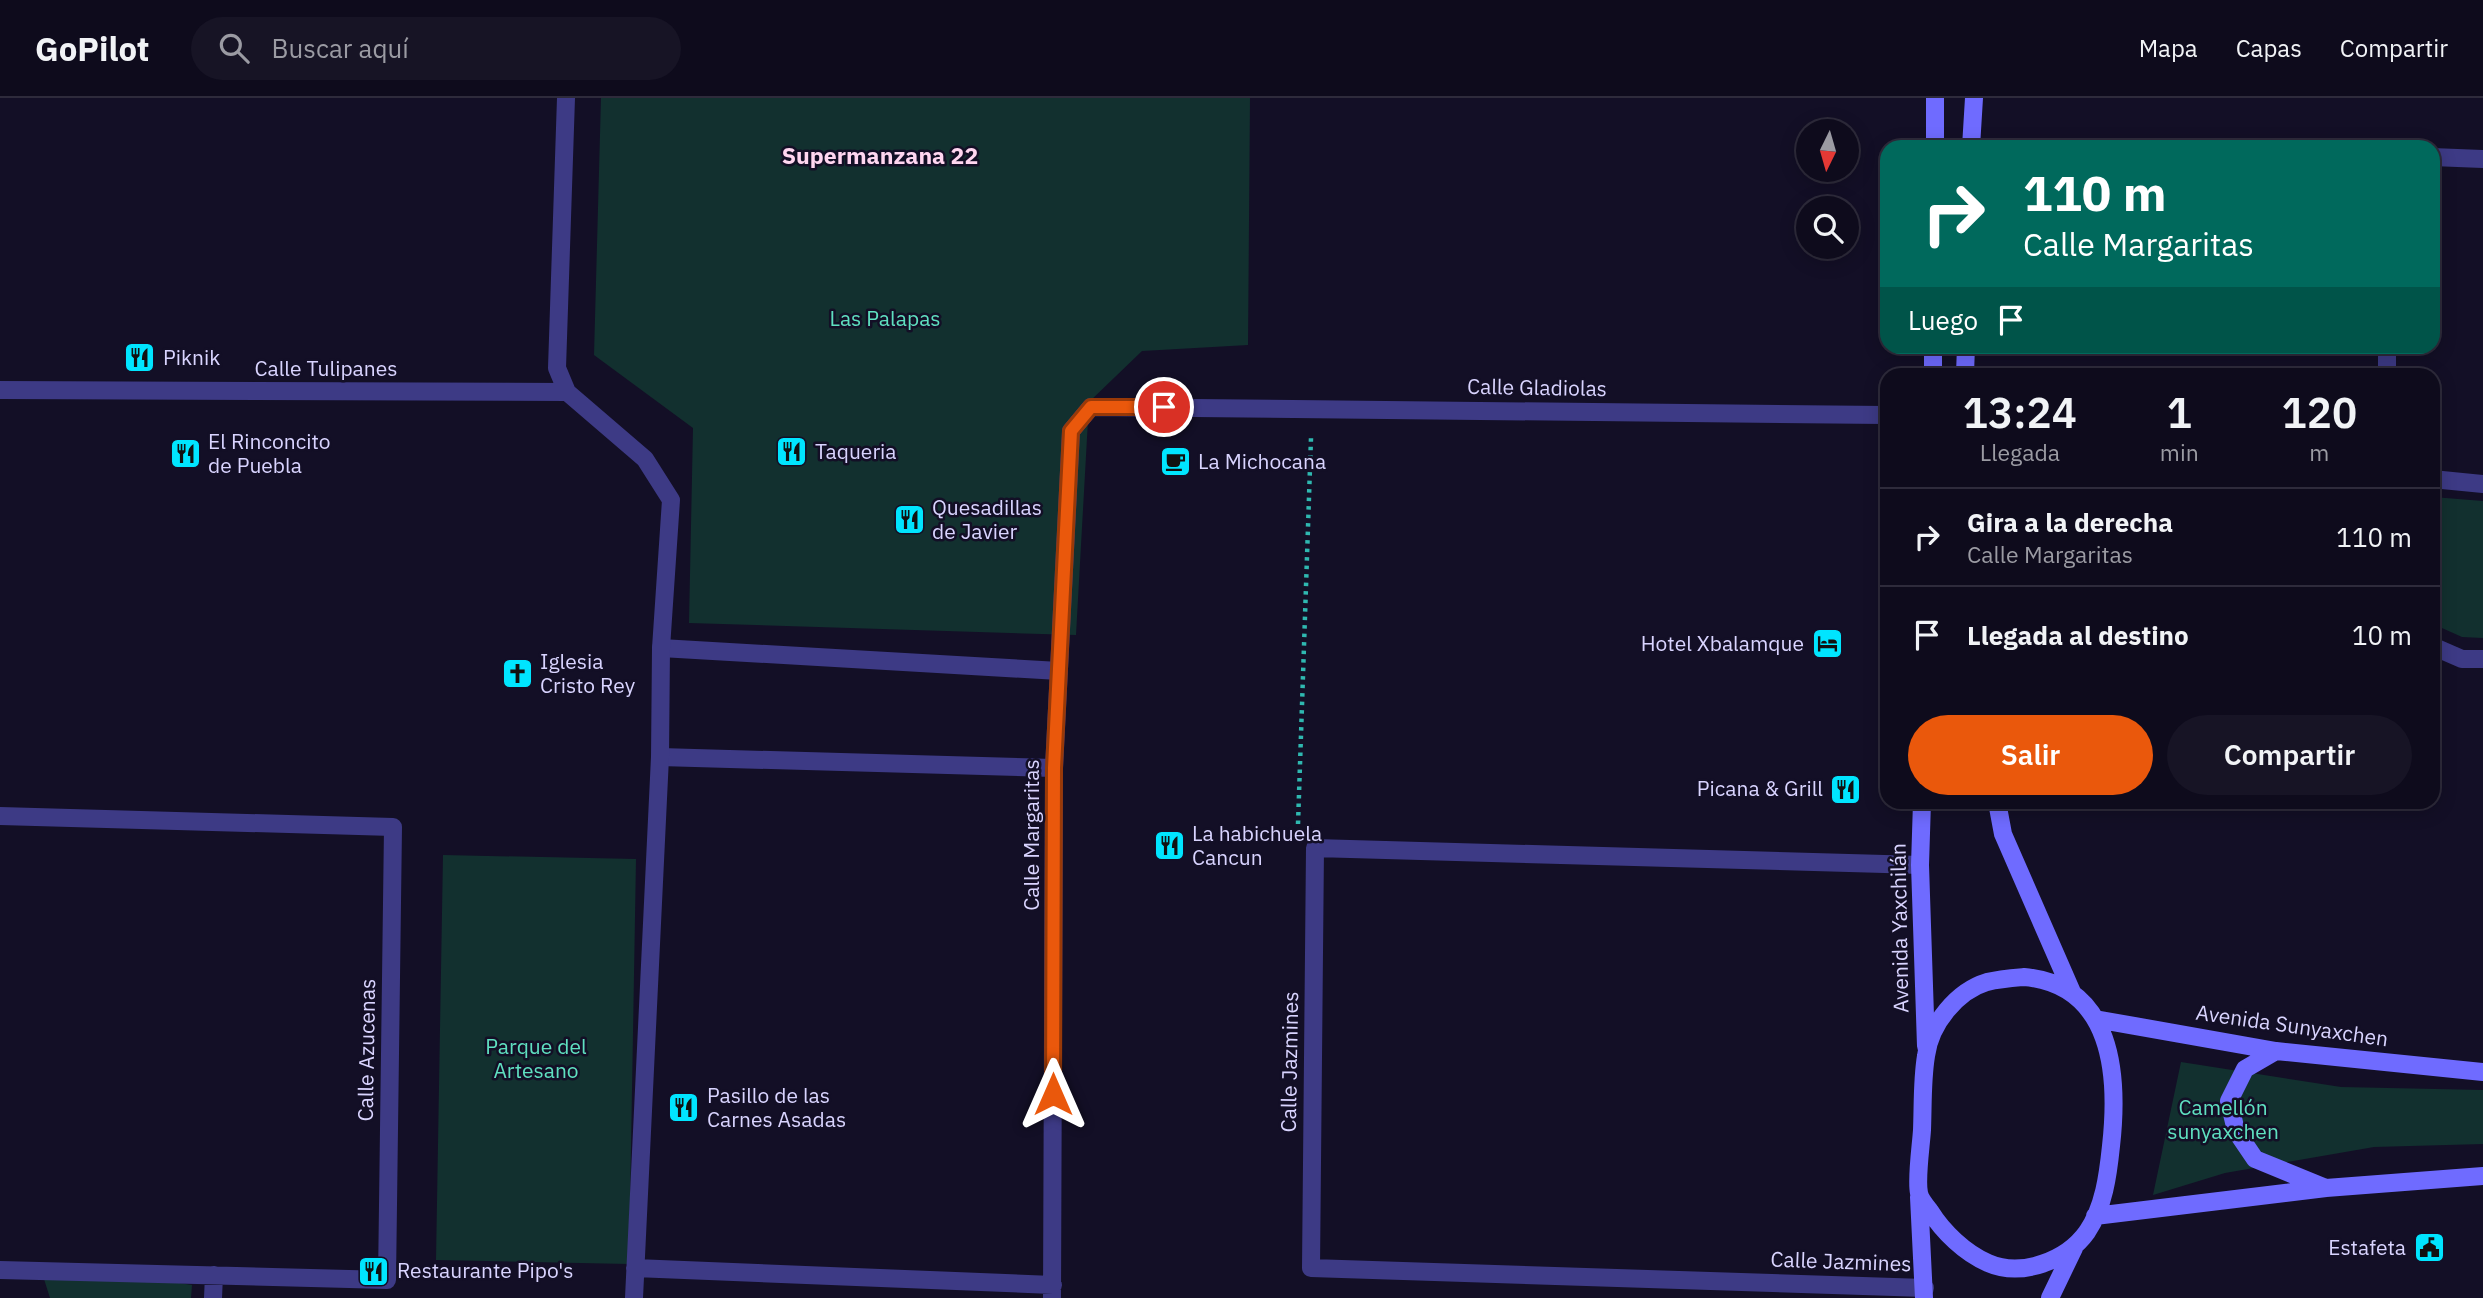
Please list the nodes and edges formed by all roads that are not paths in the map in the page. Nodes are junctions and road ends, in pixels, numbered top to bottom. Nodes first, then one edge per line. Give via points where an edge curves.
1 (566, 98) edge
2 (1935, 98) edge
3 (1973, 98) edge
4 (1934, 140) edge
5 (1971, 140) edge
6 (2440, 157) edge
7 (2483, 159) edge
8 (0, 390) edge
9 (567, 392) junction
10 (1188, 407) joint
11 (1880, 415) edge
12 (2440, 480) edge
13 (2483, 484) edge
14 (661, 649) junction
15 (2440, 649) edge
16 (2483, 659) edge
17 (1059, 671) junction
18 (660, 757) junction
19 (1054, 768) junction
20 (1922, 809) edge
21 (1998, 809) edge
22 (0, 816) edge
23 (1920, 864) junction
24 (2072, 992) junction
25 (2095, 1019) junction
26 (2276, 1051) junction
27 (1926, 1053) junction
28 (2483, 1072) edge
29 (2483, 1176) edge
30 (2326, 1188) junction
31 (1919, 1194) junction
32 (2095, 1216) junction
33 (2074, 1247) junction
34 (635, 1268) junction
35 (0, 1270) edge
36 (214, 1275) junction
37 (1052, 1291) edge
38 (1925, 1293) edge
39 (213, 1298) edge
40 (634, 1298) edge
41 (2050, 1298) edge

1 - 9 street via 557,368
2 - 4 main road
3 - 5 main road
6 - 7 street
8 - 9 street, Calle Tulipanes
9 - 14 street via 645,459 671,499
10 - 11 street, Calle Gladiolas
10 - 17 street, Calle Margaritas via 1091,407 1071,431
12 - 13 street
14 - 17 street
14 - 18 street
15 - 16 street via 2462,659
17 - 19 street, Calle Margaritas
18 - 19 street
18 - 34 street
19 - 37 street, Calle Margaritas
20 - 23 main road, Avenida Yaxchilán
21 - 24 main road via 2003,834
22 - 36 street, Calle Azucenas via 393,827 387,1280
23 - 27 main road, Avenida Yaxchilán
23 - 38 street, Calle Jazmines via 1315,848 1311,1268
24 - 25 main road
24 - 27 main road via 2042,978 1988,982 1967,991 1949,1008
25 - 26 main road, Avenida Sunyaxchen
25 - 32 main road via 2105,1039 2114,1087 2108,1174
26 - 28 main road, Avenida Sunyaxchen
26 - 30 main road via 2245,1069 2229,1101 2236,1131 2255,1159
27 - 31 main road
29 - 30 main road
30 - 32 main road
31 - 33 main road via 1958,1243 1990,1264 2038,1265
31 - 38 main road
32 - 33 main road
33 - 41 main road
34 - 37 street, Calle Margaritas
34 - 40 street
35 - 36 street, Calle Azucenas
36 - 39 street

